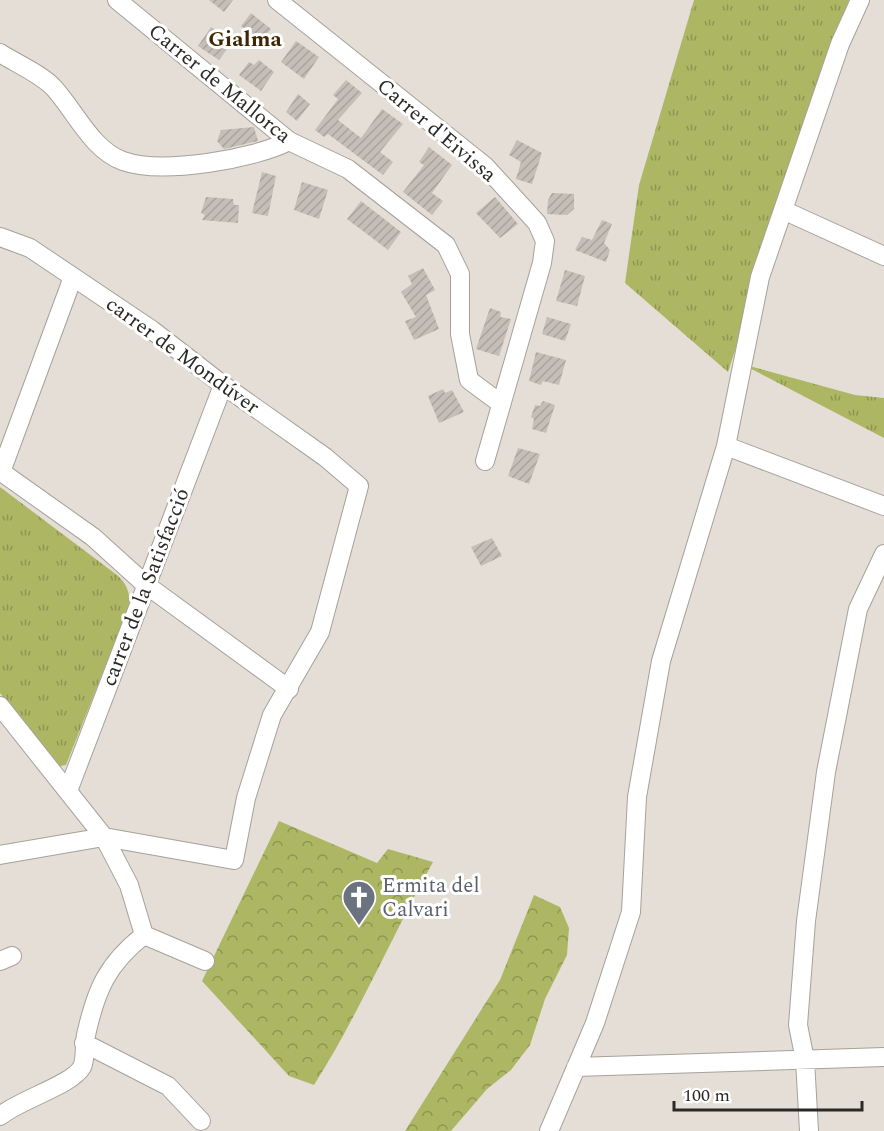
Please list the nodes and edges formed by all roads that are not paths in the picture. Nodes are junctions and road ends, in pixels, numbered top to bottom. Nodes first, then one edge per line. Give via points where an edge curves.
1 (117, 0) edge
2 (277, 0) edge
3 (860, 0) edge
4 (0, 53) edge
5 (289, 141) junction
6 (783, 210) junction
7 (0, 237) edge
8 (884, 256) edge
9 (73, 277) junction
10 (223, 385) junction
11 (500, 403) junction
12 (726, 446) junction
13 (485, 461) dead end
14 (1, 472) edge
15 (884, 506) edge
16 (884, 554) edge
17 (145, 584) junction
18 (289, 689) junction
19 (0, 706) edge
20 (68, 791) junction
21 (104, 837) junction
22 (0, 855) edge
23 (144, 935) junction
24 (205, 961) dead end
25 (84, 1043) junction
26 (884, 1057) edge
27 (805, 1060) junction
28 (576, 1067) junction
29 (0, 1116) edge
30 (201, 1121) dead end
31 (549, 1131) edge
32 (809, 1131) edge

1 - 5 street, Carrer de Mallorca
2 - 11 street, Carrer d'Eivissa via 485,166 537,222 544,241 542,263
3 - 6 street via 840,44
4 - 5 street via 53,87 91,137 122,161 157,166 212,162 270,151
5 - 11 street, Carrer de Mallorca via 348,169 446,244 460,274 460,334 469,380
6 - 8 street
6 - 12 street via 760,277
7 - 9 street, carrer de Mondúver via 30,248
9 - 10 street, carrer de Mondúver via 152,330
9 - 14 street
10 - 17 street, carrer de la Satisfacció
10 - 18 street, carrer de Mondúver via 325,457 359,486 320,632
11 - 13 street, Carrer d'Eivissa
12 - 15 street
12 - 28 street via 662,661 637,797 632,912
14 - 17 street via 93,537
16 - 27 street via 858,609 826,772 805,932 798,1025
17 - 18 street
17 - 20 street, carrer de la Satisfacció
18 - 21 street via 272,715 252,778 234,860
19 - 20 street
20 - 21 street
21 - 22 street
21 - 23 street via 129,885
23 - 24 street
23 - 25 street via 109,969 93,1001
25 - 29 street via 83,1065 72,1079 38,1093
25 - 30 street via 168,1086
26 - 27 street
27 - 28 street
27 - 32 street
28 - 31 street

